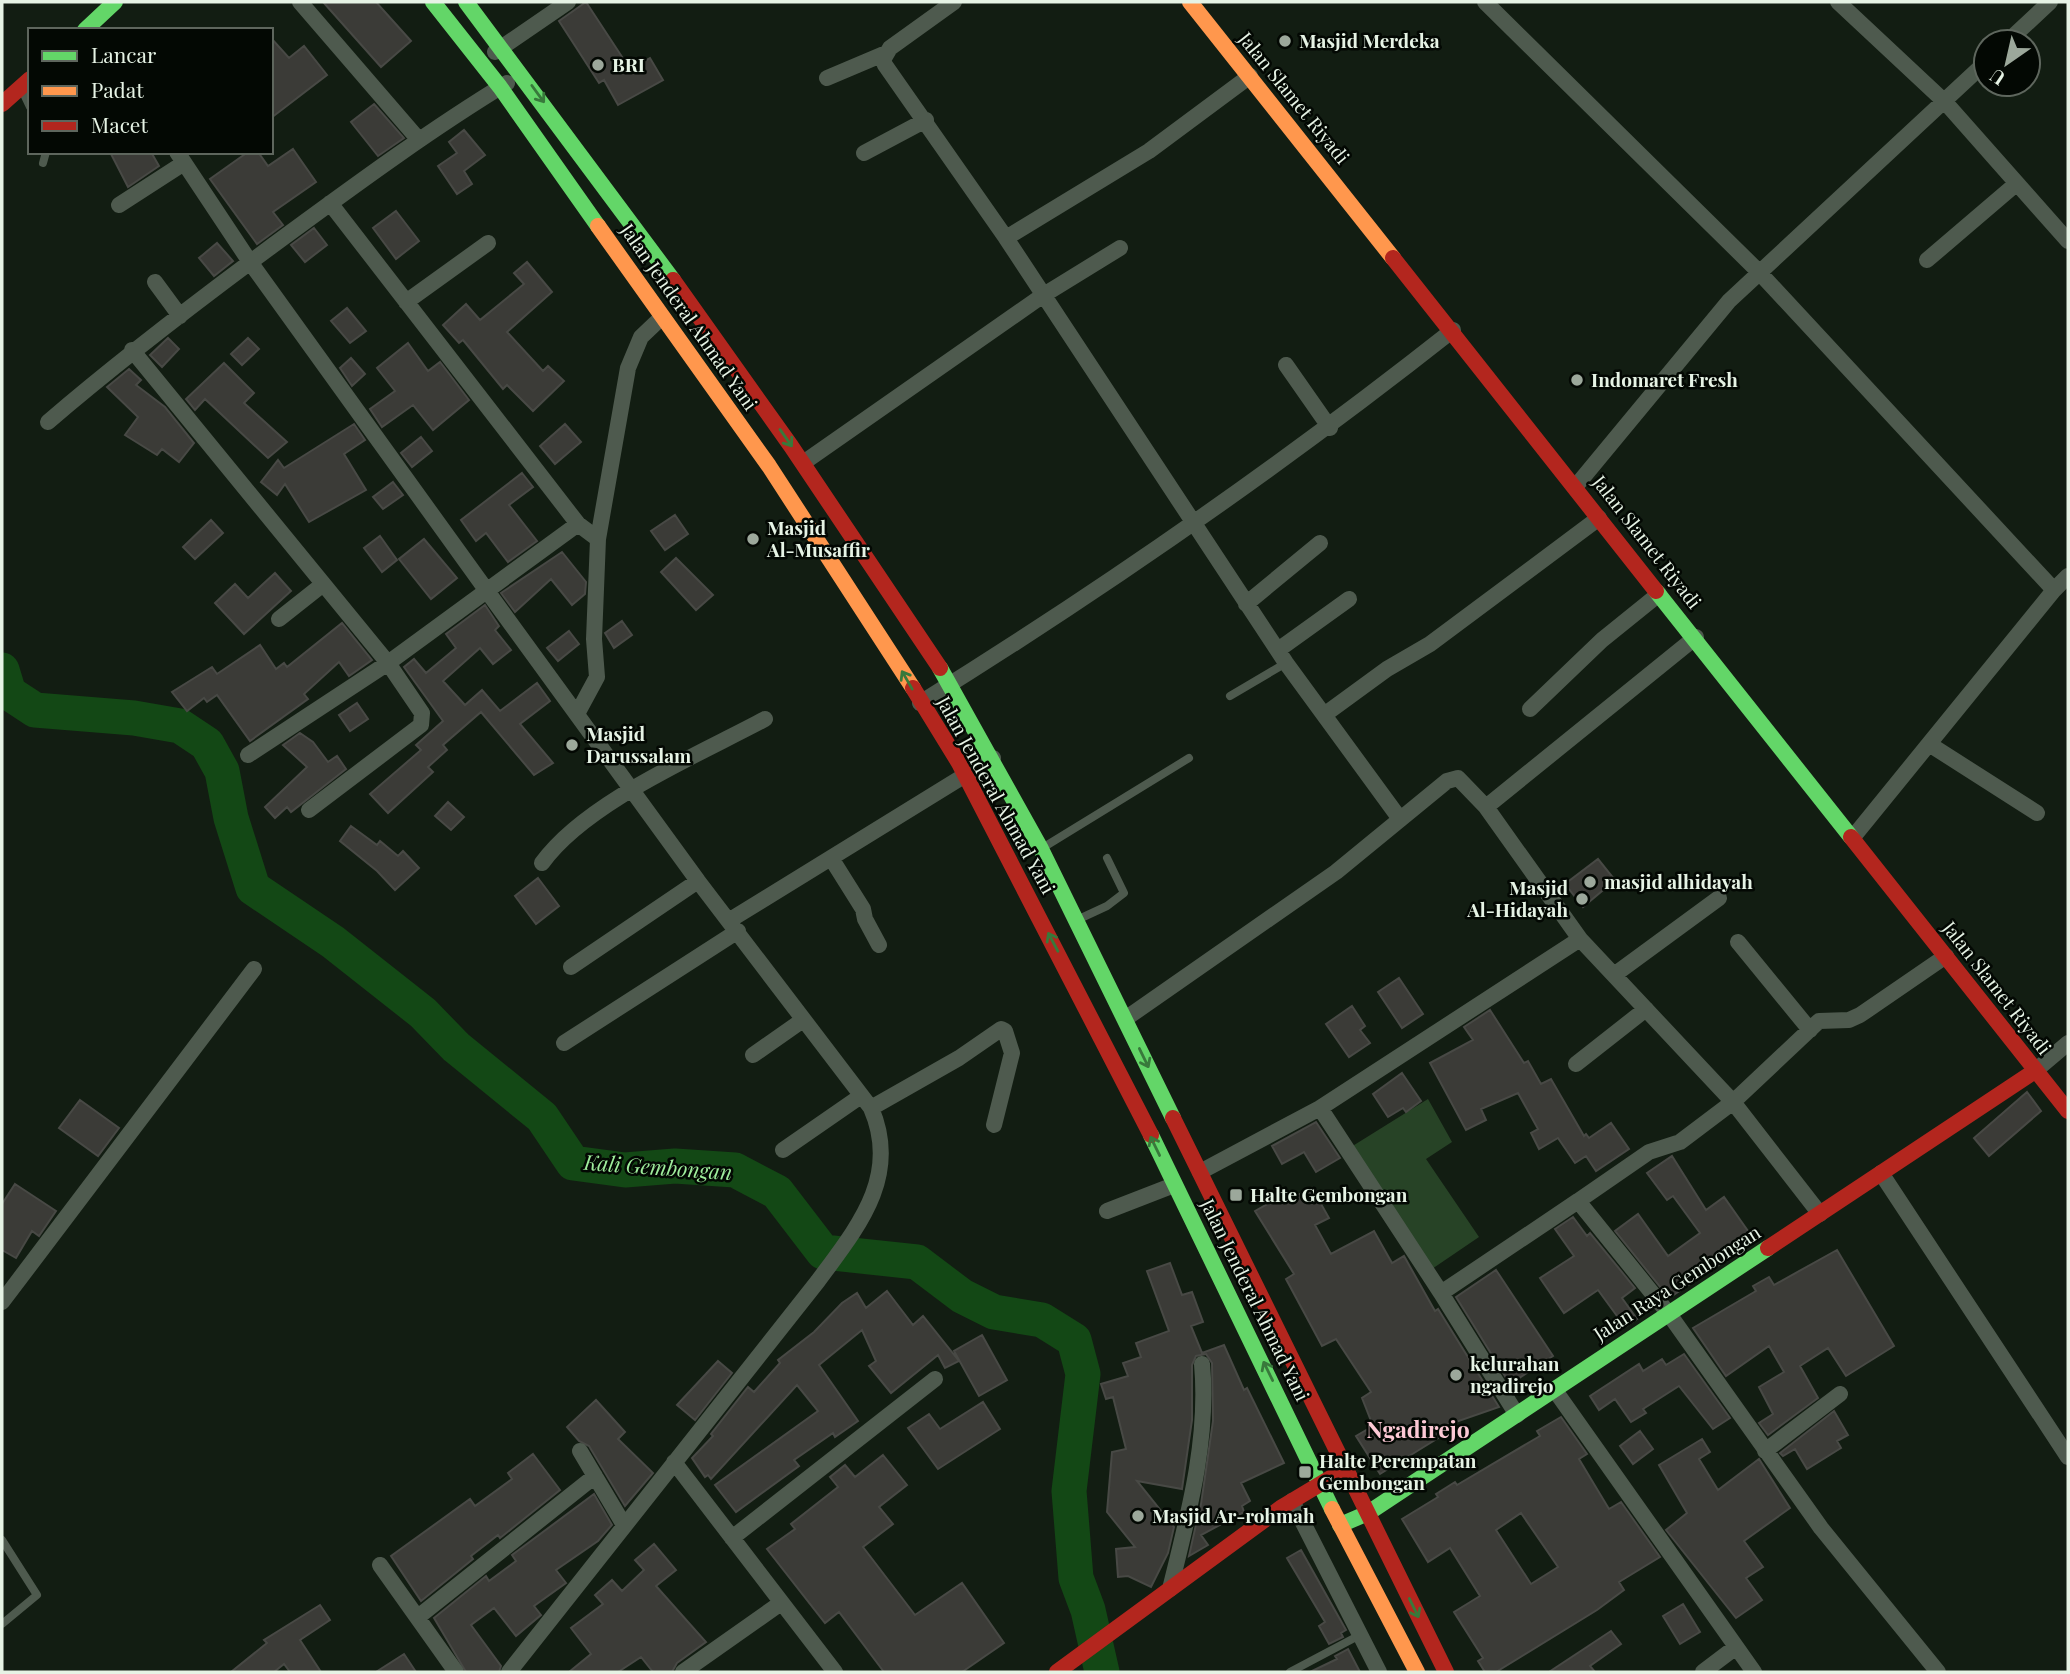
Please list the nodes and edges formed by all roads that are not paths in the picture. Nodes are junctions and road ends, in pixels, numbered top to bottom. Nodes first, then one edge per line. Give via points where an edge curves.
1 (115, 2) edge
2 (300, 2) edge
3 (433, 2) edge
4 (466, 2) edge
5 (568, 2) edge
6 (954, 2) edge
7 (1190, 2) edge
8 (1485, 2) edge
9 (1839, 2) edge
10 (2050, 2) edge
11 (90, 28) edge
12 (2022, 28) edge
13 (503, 47) junction
14 (886, 53) junction
15 (481, 62) junction
16 (523, 73) junction
17 (1250, 76) junction
18 (1972, 76) edge
19 (827, 78) dead end
20 (26, 83) edge
21 (500, 87) junction
22 (1945, 102) junction
23 (2, 104) edge
24 (926, 120) junction
25 (419, 140) junction
26 (864, 153) dead end
27 (45, 154) edge
28 (181, 158) edge
29 (43, 163) dead end
30 (2015, 184) junction
31 (330, 203) junction
32 (119, 205) dead end
33 (1006, 238) junction
34 (2068, 241) edge
35 (488, 243) dead end
36 (1120, 248) dead end
37 (1927, 260) dead end
38 (250, 262) junction
39 (1758, 271) junction
40 (155, 282) dead end
41 (1042, 296) junction
42 (406, 302) junction
43 (180, 316) junction
44 (662, 317) junction
45 (1453, 330) junction
46 (132, 350) junction
47 (1286, 365) dead end
48 (48, 422) dead end
49 (1329, 428) junction
50 (803, 463) junction
51 (1576, 486) junction
52 (1598, 518) junction
53 (578, 524) junction
54 (1193, 525) junction
55 (598, 540) junction
56 (1320, 543) dead end
57 (2068, 576) edge
58 (322, 585) junction
59 (2054, 590) junction
60 (487, 591) junction
61 (1659, 594) junction
62 (1349, 599) dead end
63 (1246, 604) junction
64 (279, 618) dead end
65 (1696, 637) junction
66 (1282, 657) junction
67 (388, 663) junction
68 (951, 684) junction
69 (1230, 696) dead end
70 (920, 703) junction
71 (1530, 709) dead end
72 (577, 714) junction
73 (1324, 715) junction
74 (765, 719) dead end
75 (1929, 744) junction
76 (248, 755) dead end
77 (993, 758) junction
78 (1189, 758) dead end
79 (965, 774) junction
80 (634, 790) junction
81 (1486, 807) junction
82 (310, 810) dead end
83 (2037, 813) dead end
84 (1400, 819) junction
85 (1854, 836) junction
86 (1041, 849) junction
87 (831, 858) junction
88 (1107, 858) dead end
89 (542, 863) dead end
90 (698, 881) junction
91 (1719, 898) dead end
92 (1076, 920) junction
93 (734, 925) junction
94 (1580, 939) junction
95 (1738, 942) dead end
96 (878, 945) dead end
97 (1946, 956) junction
98 (571, 967) dead end
99 (254, 968) dead end
100 (1614, 975) junction
101 (1646, 1009) junction
102 (1125, 1019) junction
103 (803, 1020) junction
104 (1810, 1030) junction
105 (564, 1043) dead end
106 (2068, 1043) edge
107 (753, 1055) dead end
108 (1576, 1064) dead end
109 (2035, 1071) junction
110 (866, 1102) junction
111 (1733, 1102) junction
112 (1320, 1108) junction
113 (2068, 1111) edge
114 (994, 1125) dead end
115 (783, 1150) dead end
116 (1200, 1172) junction
117 (1881, 1173) junction
118 (1174, 1185) junction
119 (1578, 1201) junction
120 (1107, 1211) dead end
121 (1820, 1214) junction
122 (1441, 1293) junction
123 (2, 1303) edge
124 (1669, 1314) junction
125 (1202, 1364) dead end
126 (935, 1379) dead end
127 (1554, 1390) junction
128 (1840, 1394) dead end
129 (1517, 1415) junction
130 (580, 1451) dead end
131 (1765, 1451) junction
132 (2068, 1457) edge
133 (674, 1462) junction
134 (1347, 1468) junction
135 (595, 1476) junction
136 (1319, 1484) junction
137 (1292, 1501) junction
138 (1368, 1513) junction
139 (624, 1525) junction
140 (1340, 1525) junction
141 (732, 1538) junction
142 (2, 1540) edge
143 (380, 1564) dead end
144 (1170, 1589) junction
145 (781, 1603) junction
146 (418, 1617) junction
147 (2, 1624) edge
148 (1360, 1635) junction
149 (1736, 1647) junction
150 (456, 1672) edge
151 (509, 1672) edge
152 (683, 1672) edge
153 (835, 1672) edge
154 (1057, 1672) edge
155 (1290, 1672) edge
156 (1379, 1672) edge
157 (1417, 1672) edge
158 (1446, 1672) edge
159 (1703, 1672) edge
160 (1754, 1672) edge
161 (1938, 1672) edge

1 - 11 main road
2 - 25 street
3 - 15 main road, Jalan Jenderal Ahmad Yani
4 - 13 main road, Jalan Jenderal Ahmad Yani
5 - 13 street
6 - 14 street
7 - 17 main road, Jalan Slamet Riyadi
8 - 39 street
9 - 22 street
10 - 12 street
13 - 15 street
13 - 16 main road, Jalan Jenderal Ahmad Yani
14 - 19 street
14 - 24 street via 885,65
15 - 21 main road, Jalan Jenderal Ahmad Yani
16 - 21 street
16 -> 50 main road, Jalan Jenderal Ahmad Yani
17 - 33 street via 1149,151
17 - 45 main road, Jalan Slamet Riyadi
18 - 22 street
20 - 23 main road
21 - 25 street
21 - 44 main road, Jalan Jenderal Ahmad Yani
22 - 30 street
22 - 39 street
24 - 26 street
24 - 33 street
25 - 31 street
27 - 29 lane
28 - 32 street
28 - 38 street
30 - 34 street
30 - 37 street
31 - 38 street
31 - 42 street
33 - 41 street
35 - 42 street
36 - 41 street
38 - 43 street
38 - 60 street
39 - 51 street
39 - 59 street
40 - 43 street
41 - 50 street
41 - 54 street
42 - 53 street
43 - 46 street
44 - 55 street via 641,337 630,361
70 -> 44 main road, Jalan Jenderal Ahmad Yani via 802,514
45 - 49 street
45 - 51 main road, Jalan Slamet Riyadi
46 - 48 street
46 - 58 street
47 - 49 street
49 - 54 street
50 - 68 main road, Jalan Jenderal Ahmad Yani
51 - 52 main road, Jalan Slamet Riyadi
52 - 61 main road, Jalan Slamet Riyadi
52 - 73 street via 1430,644
53 - 55 street
53 - 60 street
54 - 63 street
54 - 68 street
55 - 72 street via 597,677
56 - 63 street
57 - 59 street
58 - 64 street
58 - 67 street
59 - 75 street
60 - 67 street
60 - 72 street
61 - 65 main road, Jalan Slamet Riyadi
61 - 71 street via 1602,640
62 - 66 street
63 - 66 street
65 - 81 street
65 - 85 main road, Jalan Slamet Riyadi
66 - 69 lane
66 - 73 street
67 - 76 street
67 - 82 street via 422,713 421,725
68 - 70 street
68 - 77 main road, Jalan Jenderal Ahmad Yani
70 - 79 main road, Jalan Jenderal Ahmad Yani
72 - 80 street
73 - 84 street
74 - 80 street
75 - 83 street
75 - 85 street
77 - 79 street
77 - 86 main road, Jalan Jenderal Ahmad Yani
78 - 86 lane
79 - 87 street
118 -> 79 main road, Jalan Jenderal Ahmad Yani via 1086,1004
80 - 89 street via 564,837
80 - 90 street
81 - 84 street via 1463,781 1453,778
81 - 94 street
84 - 102 street via 1336,873
85 - 97 main road, Jalan Slamet Riyadi
86 - 92 main road, Jalan Jenderal Ahmad Yani
87 - 93 street
87 - 96 street via 863,909
88 - 92 lane via 1124,893
90 - 93 street
90 - 98 street
91 - 100 street
92 - 102 main road, Jalan Jenderal Ahmad Yani
93 - 103 street
93 - 105 street
94 - 100 street
94 - 112 street
95 - 104 street
97 - 104 street via 1860,1015 1819,1021
97 - 109 main road, Jalan Slamet Riyadi
99 - 123 street
100 - 101 street
101 - 108 street
101 - 111 street
102 -> 116 main road, Jalan Jenderal Ahmad Yani
103 - 107 street
103 - 110 street
104 - 111 street
106 - 109 street
109 - 113 main road, Jalan Slamet Riyadi
109 - 117 main road, Jalan Raya Gembongan
110 - 114 street via 959,1058 1001,1028 1012,1053
110 - 115 street
110 - 133 street via 878,1125 880,1173 866,1215
111 - 119 street via 1680,1142 1649,1152
111 - 121 street
112 - 116 street
112 - 122 street
116 - 134 main road, Jalan Jenderal Ahmad Yani
117 - 121 main road, Jalan Raya Gembongan
117 - 132 street
118 - 120 street
136 -> 118 main road, Jalan Jenderal Ahmad Yani
119 - 122 street
119 - 124 street
121 - 124 main road, Jalan Raya Gembongan
122 - 129 street
124 - 127 main road, Jalan Raya Gembongan
124 - 131 street
125 - 144 street via 1205,1417
126 - 141 street
127 - 129 main road, Jalan Raya Gembongan
127 - 149 street
128 - 131 street
129 - 138 main road, Jalan Raya Gembongan
130 - 135 street
131 - 161 street via 1854,1571
133 - 139 street
133 - 141 street
134 - 136 main road
134 - 138 main road, Jalan Jenderal Ahmad Yani
135 - 139 street
135 - 146 street
136 - 137 main road
136 - 140 main road, Jalan Jenderal Ahmad Yani
137 - 144 main road
137 - 148 street
138 - 140 main road, Jalan Raya Gembongan
138 -> 158 main road, Jalan Jenderal Ahmad Yani
139 - 151 street
140 - 157 main road, Jalan Jenderal Ahmad Yani
141 - 145 street
142 - 147 lane via 37,1595
143 - 146 street
144 - 154 main road
145 - 152 street
145 - 153 street
146 - 150 street
148 - 155 lane
148 - 156 street
149 - 159 street
149 - 160 street

